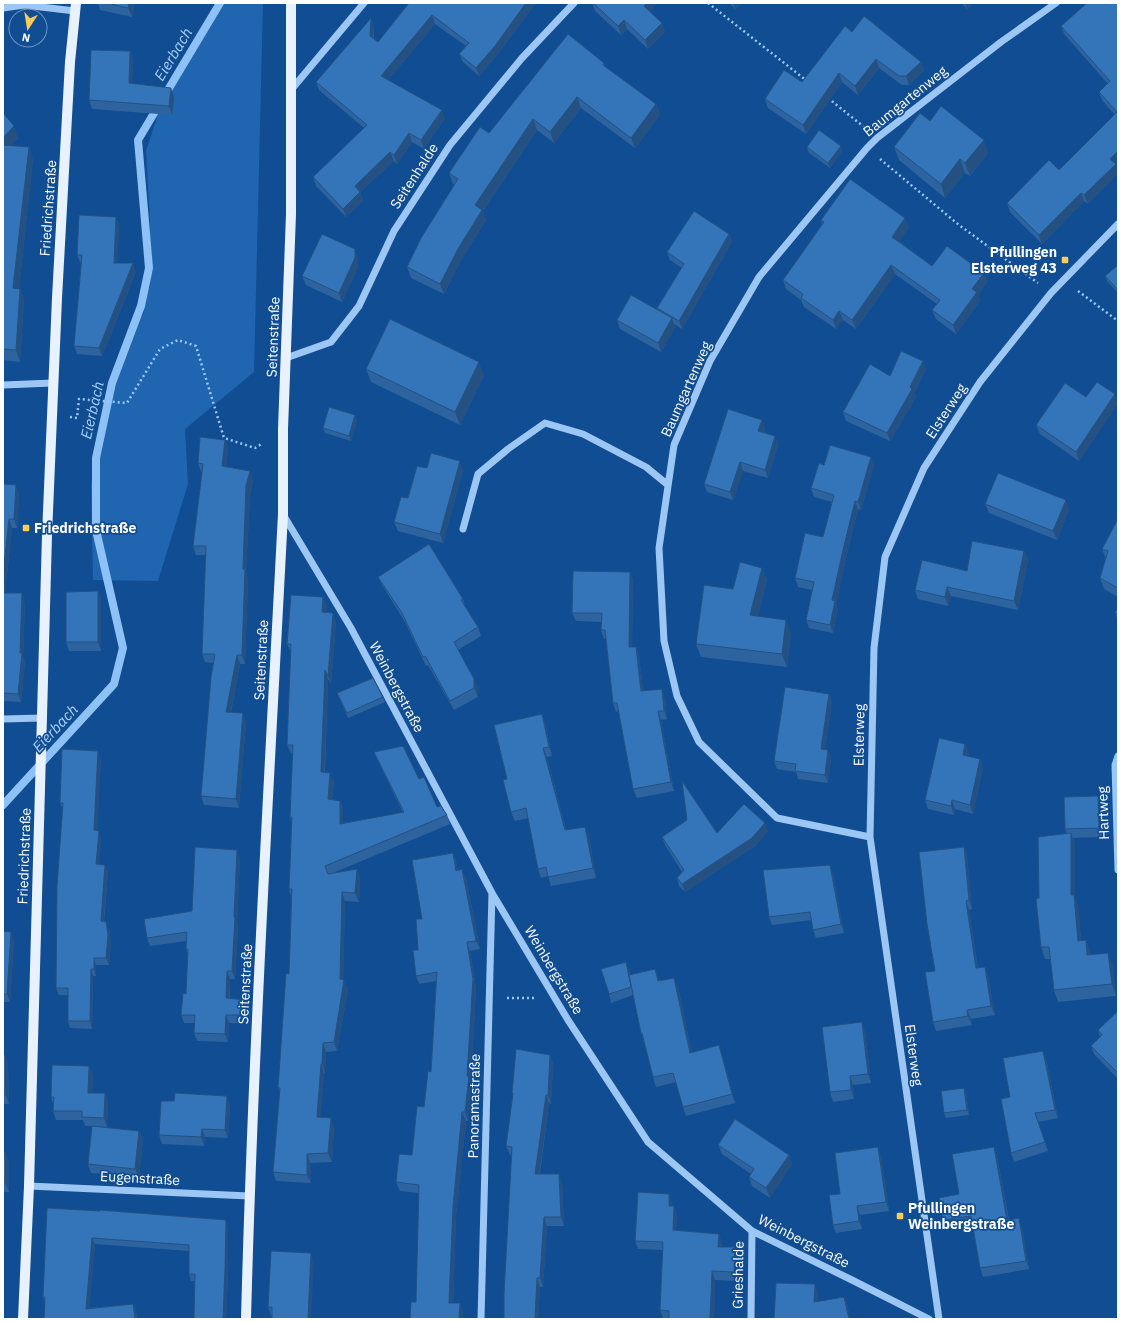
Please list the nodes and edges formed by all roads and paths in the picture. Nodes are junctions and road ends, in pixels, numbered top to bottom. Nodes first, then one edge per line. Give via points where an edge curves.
1 (291, 3) edge
2 (364, 3) edge
3 (574, 3) edge
4 (708, 3) edge
5 (1056, 3) edge
6 (75, 7) edge
7 (3, 8) edge
8 (811, 85) edge
9 (291, 90) junction
10 (823, 94) edge
11 (877, 138) junction
12 (867, 148) junction
13 (1118, 224) edge
14 (1064, 280) junction
15 (1051, 293) junction
16 (1118, 321) edge
17 (286, 358) junction
18 (54, 383) junction
19 (3, 385) edge
20 (79, 400) dead end
21 (283, 429) junction
22 (668, 485) junction
23 (283, 514) junction
24 (463, 529) dead end
25 (42, 718) junction
26 (3, 719) edge
27 (1118, 756) edge
28 (870, 837) junction
29 (1118, 870) edge
30 (492, 893) junction
31 (555, 997) junction
32 (490, 999) junction
33 (29, 1186) junction
34 (249, 1196) junction
35 (752, 1231) junction
36 (23, 1319) edge
37 (246, 1319) edge
38 (481, 1319) edge
39 (751, 1319) edge
40 (929, 1319) edge
41 (939, 1319) edge

1 - 9 main road, Seitenstraße
2 - 9 street
3 - 17 street, Seitenhalde via 522,58 450,145 394,231 359,306 331,342
4 - 8 path
5 - 11 street, Baumgartenweg
6 - 7 street via 24,5
6 - 18 main road, Friedrichstraße via 56,298
9 - 17 main road, Seitenstraße via 291,214
10 - 11 path
11 - 12 street, Baumgartenweg
12 - 15 path via 959,225
12 - 22 street, Baumgartenweg via 758,277 710,360 674,445
13 - 14 street, Elsterweg
14 - 15 street, Elsterweg
14 - 16 path
15 - 28 street, Elsterweg via 980,382 924,468 885,557 874,648
17 - 21 main road, Seitenstraße
18 - 19 street
18 - 25 main road, Friedrichstraße
20 - 21 path via 127,403 160,349 178,340 196,346 224,438 256,448
21 - 23 main road, Seitenstraße
22 - 24 street via 646,467 583,434 545,423 478,474
22 - 28 street, Baumgartenweg via 659,548 664,641 677,696 699,742 777,818
23 - 30 street, Weinbergstraße via 351,628
23 - 34 main road, Seitenstraße
25 - 26 street
25 - 33 main road, Friedrichstraße
27 - 29 street, Hartweg via 1115,765
28 - 41 street, Elsterweg
30 - 31 street, Weinbergstraße
30 - 32 street, Panoramastraße
31 - 32 path
31 - 35 street, Weinbergstraße via 648,1142
32 - 38 street, Panoramastraße
33 - 34 street, Eugenstraße
33 - 36 main road, Friedrichstraße
34 - 37 main road, Seitenstraße
35 - 39 street, Grieshalde
35 - 40 street, Weinbergstraße

